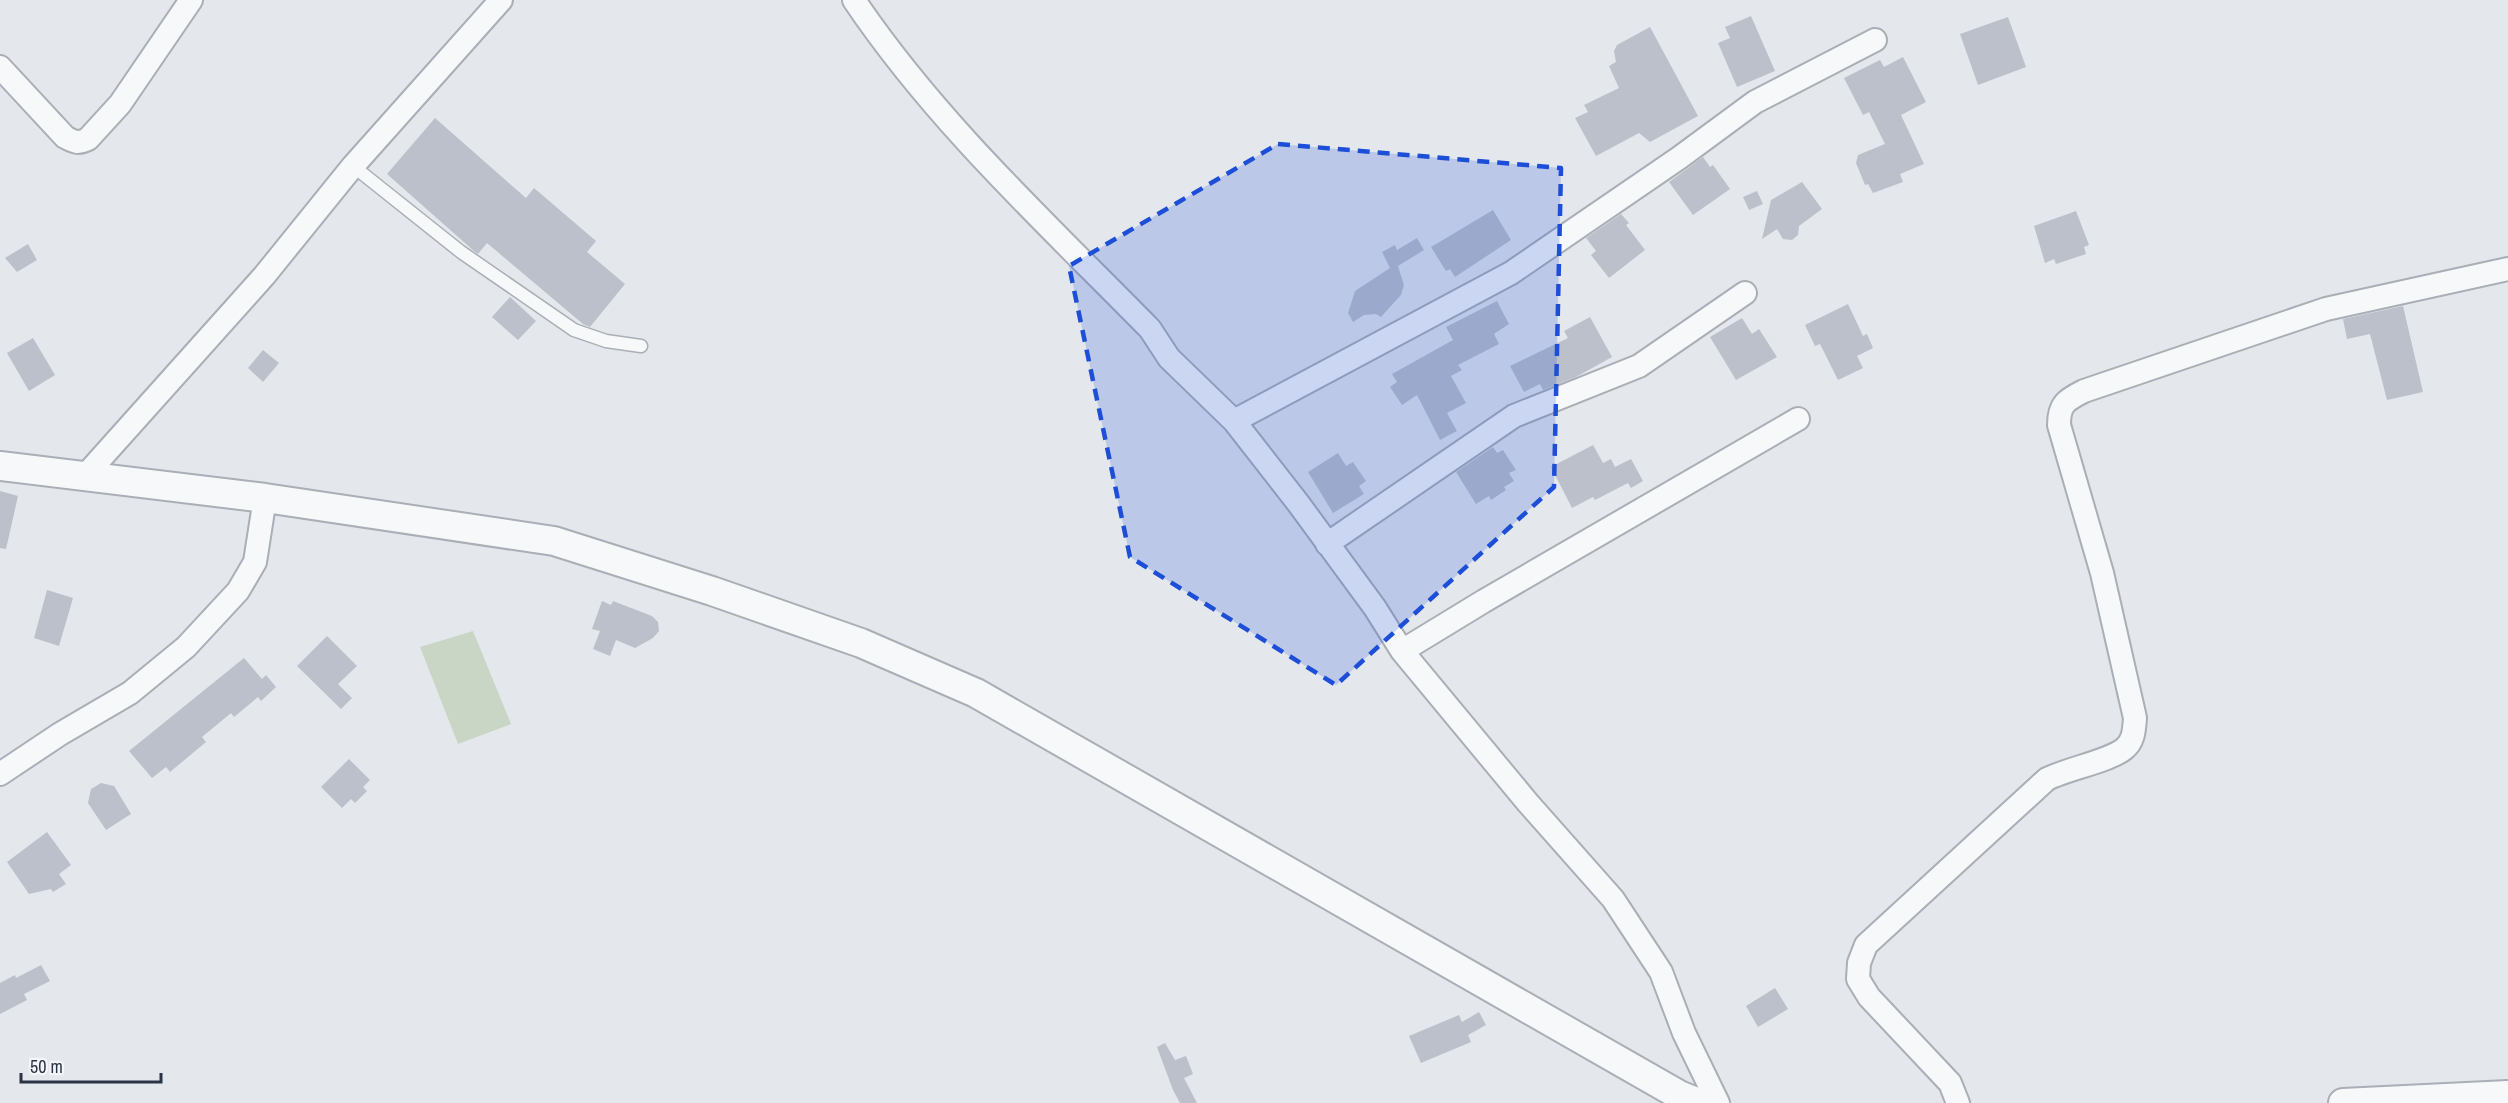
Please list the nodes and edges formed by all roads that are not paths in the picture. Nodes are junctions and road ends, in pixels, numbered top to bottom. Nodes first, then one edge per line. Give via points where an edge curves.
1 (191, 0) edge
2 (501, 0) edge
3 (854, 0) edge
4 (1875, 40) dead end
5 (0, 67) edge
6 (353, 166) junction
7 (2508, 269) edge
8 (1745, 293) dead end
9 (641, 346) dead end
10 (1798, 419) dead end
11 (1234, 421) junction
12 (0, 466) edge
13 (84, 477) junction
14 (265, 498) junction
15 (1327, 544) junction
16 (1402, 651) junction
17 (0, 774) edge
18 (2508, 1095) edge
19 (1688, 1100) edge
20 (1718, 1103) edge
21 (1958, 1103) edge
22 (2343, 1103) edge

1 - 5 street via 120,104 81,143 65,137
2 - 6 street
3 - 11 street via 912,77 990,165 1150,329 1169,358
4 - 11 street via 1755,102 1511,273
6 - 9 lane via 461,252 574,330 606,341
6 - 13 street via 264,276
7 - 21 street via 2326,309 2084,391 2068,399 2059,410 2059,425 2099,562 2130,696 2134,736 2124,749 2047,779 1866,945 1859,963 1858,979 1863,988 1950,1083
8 - 15 street via 1639,366 1514,416
10 - 16 street
11 - 15 street
12 - 13 street
13 - 14 street
14 - 17 street via 255,562 238,591 186,647 130,693
14 - 19 street via 554,541 861,643 976,693
15 - 16 street
16 - 20 street via 1613,899 1661,972 1684,1033
18 - 22 street

